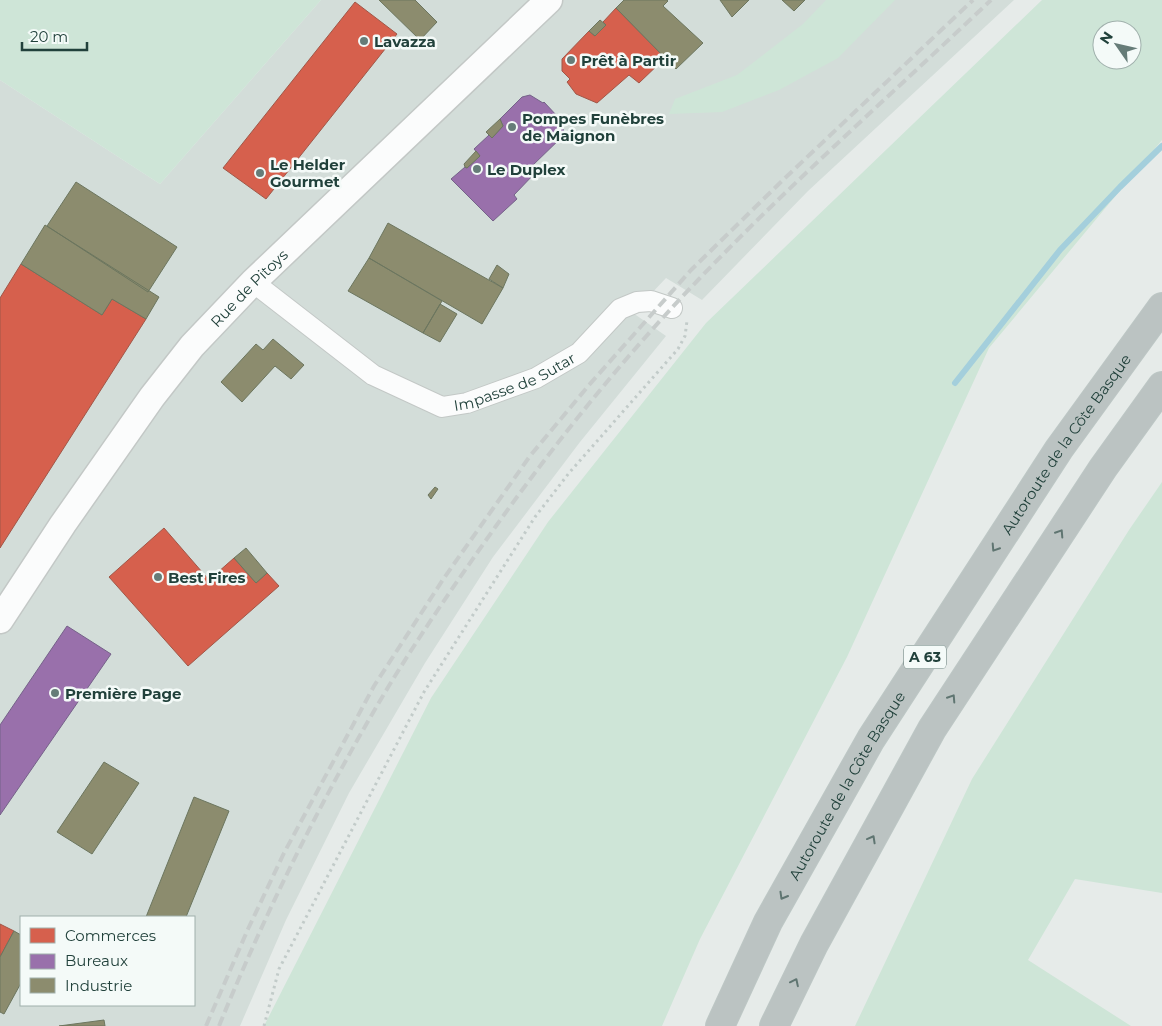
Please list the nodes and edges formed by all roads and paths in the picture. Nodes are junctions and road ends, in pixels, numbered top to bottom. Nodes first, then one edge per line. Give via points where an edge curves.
1 (549, 0) edge
2 (253, 282) junction
3 (1162, 306) edge
4 (672, 308) joint
5 (1162, 386) edge
6 (0, 620) edge
7 (264, 1026) edge
8 (720, 1026) edge
9 (774, 1026) edge

1 - 2 street, Rue de Pitoys
2 - 4 street, Impasse de Sutar via 373,375 442,407 467,403 536,378 579,353 620,309 637,302 651,301
2 - 6 street, Rue de Pitoys via 192,346 152,397
3 -> 8 highway, Autoroute de la Côte Basque / A 63 via 1059,449 871,740 768,922
4 - 7 path via 687,321 685,336 678,349 569,473 535,517 424,692 279,969
9 -> 5 highway, A 63 via 814,944 932,729 1103,468

